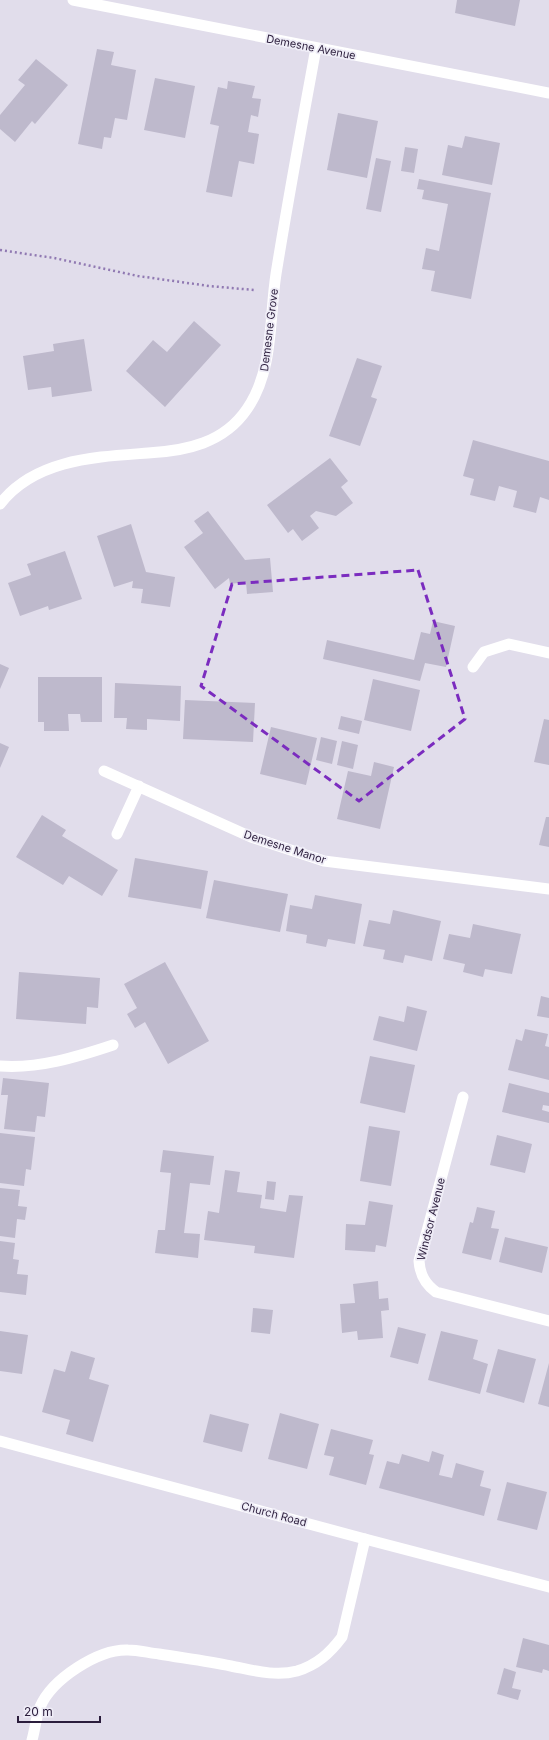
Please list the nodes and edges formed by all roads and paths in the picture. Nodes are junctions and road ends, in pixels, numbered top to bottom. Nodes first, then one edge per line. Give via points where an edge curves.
1 (73, 0) edge
2 (316, 48) junction
3 (549, 93) edge
4 (0, 250) edge
5 (274, 292) junction
6 (0, 504) edge
7 (549, 653) edge
8 (473, 667) dead end
9 (104, 771) dead end
10 (139, 786) junction
11 (117, 834) dead end
12 (549, 889) edge
13 (113, 1045) dead end
14 (0, 1066) edge
15 (464, 1097) dead end
16 (549, 1321) edge
17 (0, 1441) edge
18 (365, 1539) junction
19 (549, 1586) edge
20 (32, 1740) edge

1 - 2 street, Demesne Avenue
2 - 3 street, Demesne Avenue
2 - 5 street, Demesne Grove
4 - 5 path via 146,277
5 - 6 street, Demesne Grove via 263,377 256,395 246,410 219,435 185,450 107,456 64,464 23,481
7 - 8 street via 509,644 484,652
9 - 10 street, Demesne Manor
10 - 11 street
10 - 12 street, Demesne Manor via 251,837 324,861
13 - 14 street via 76,1058 17,1067
15 - 16 street, Windsor Avenue via 419,1261 422,1277 436,1292
17 - 18 street, Church Road
18 - 19 street, Church Road
18 - 20 street via 342,1637 321,1660 296,1672 270,1673 128,1650 111,1652 81,1666 51,1691 40,1707

